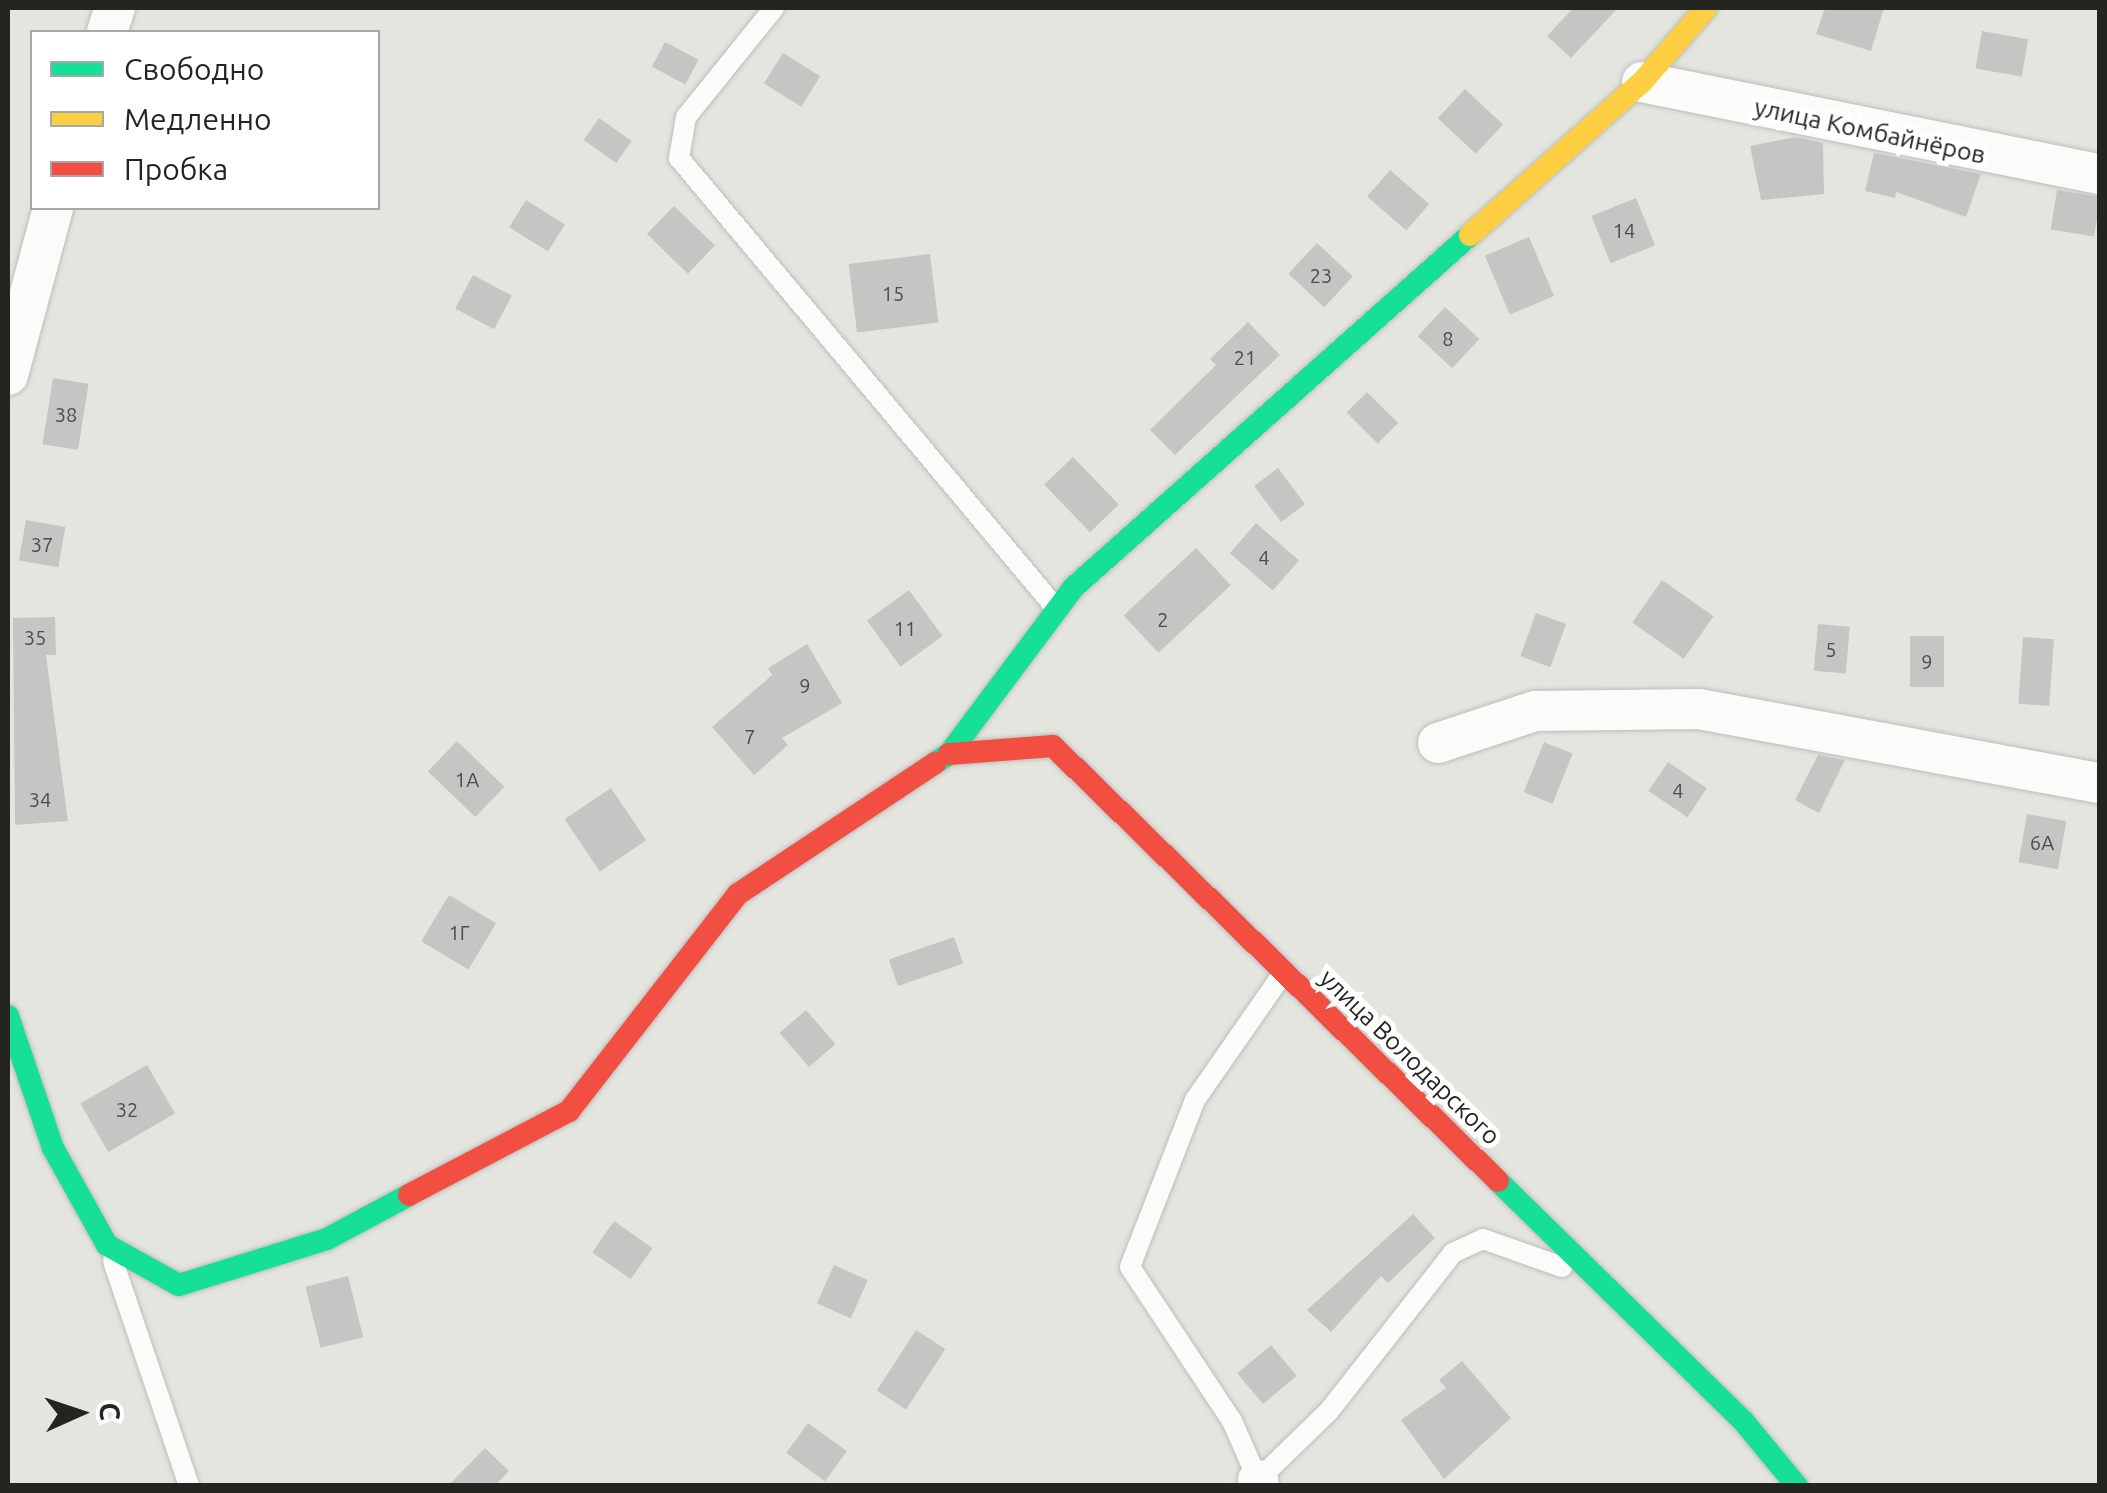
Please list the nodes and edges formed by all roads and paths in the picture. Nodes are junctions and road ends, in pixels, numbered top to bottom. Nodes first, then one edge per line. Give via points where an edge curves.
1 (774, 8) edge
2 (1706, 8) edge
3 (1642, 82) junction
4 (2100, 174) edge
5 (49, 210) edge
6 (49, 210) edge
7 (8, 279) edge
8 (8, 375) edge
9 (1057, 609) junction
10 (1438, 744) dead end
11 (949, 754) junction
12 (2100, 783) edge
13 (1284, 972) junction
14 (8, 1016) edge
15 (107, 1245) junction
16 (1597, 1279) junction
17 (1258, 1483) edge
18 (189, 1486) edge
19 (1797, 1486) edge

1 - 9 lane via 686,117 679,158
2 - 3 street
3 - 4 street, улица Комбайнёров
3 - 9 street
5 - 7 street
6 - 8 street
9 - 11 street
10 - 12 street via 1535,711 1698,709
11 - 13 street, улица Володарского via 1053,746
11 - 15 street via 738,894 569,1111 327,1239 179,1284
13 - 16 street, улица Володарского
13 - 17 lane via 1194,1100 1130,1267 1232,1420
14 - 15 street via 53,1148
15 - 18 lane
16 - 17 lane via 1484,1239 1453,1253 1328,1412
16 - 19 street, улица Володарского via 1744,1422

